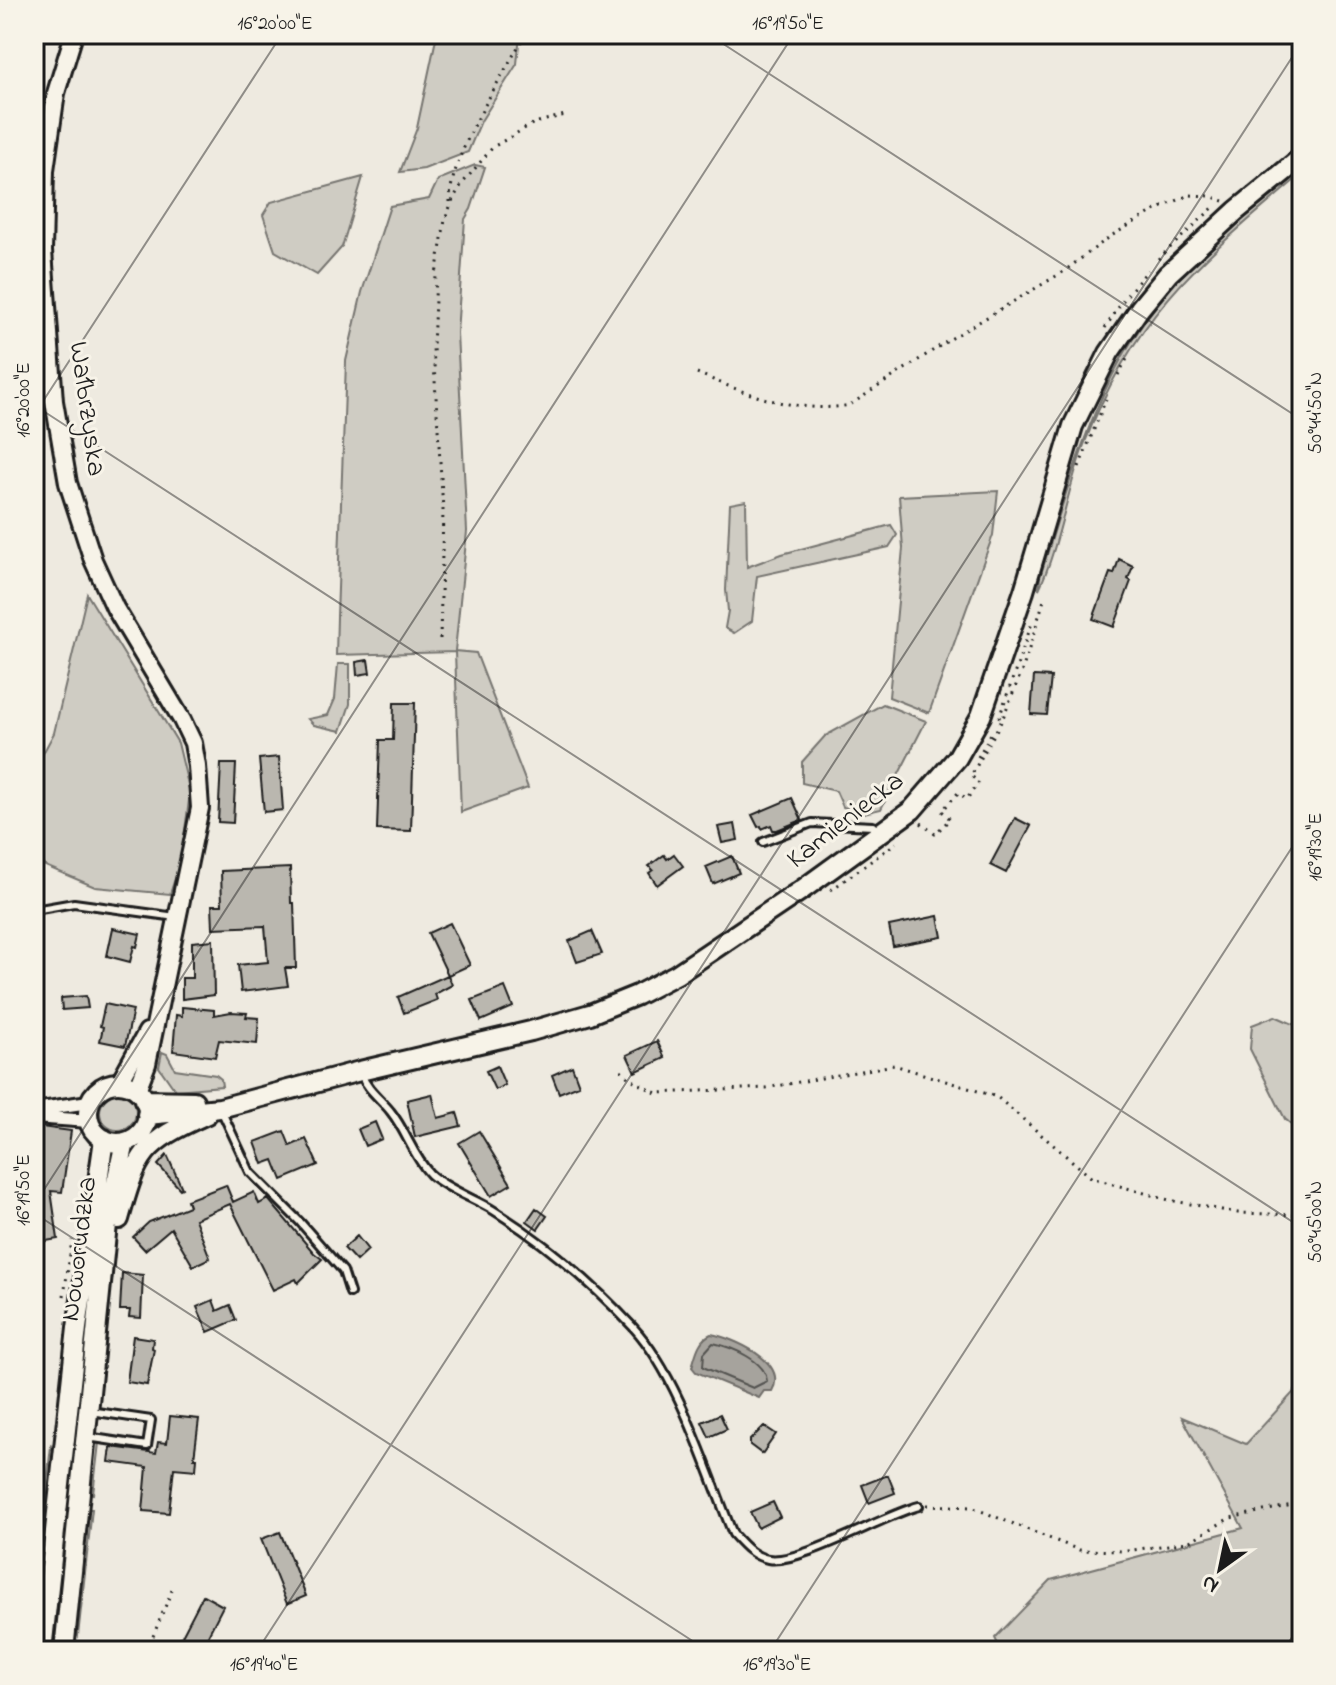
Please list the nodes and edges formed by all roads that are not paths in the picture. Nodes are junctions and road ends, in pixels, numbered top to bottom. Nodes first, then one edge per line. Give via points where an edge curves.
1 (74, 34) edge
2 (1302, 157) edge
3 (881, 834) junction
4 (763, 842) dead end
5 (34, 910) edge
6 (176, 917) junction
7 (360, 1071) junction
8 (137, 1097) junction
9 (220, 1108) junction
10 (34, 1110) edge
11 (89, 1112) junction
12 (34, 1117) edge
13 (104, 1139) junction
14 (125, 1142) junction
15 (104, 1267) junction
16 (350, 1293) dead end
17 (90, 1411) junction
18 (87, 1437) junction
19 (919, 1506) road end
20 (42, 1651) edge
21 (64, 1651) edge

1 - 6 street, Wałbrzyska via 56,93 45,170 43,251 54,401 68,483 93,560 193,743 200,808
2 - 3 main road, Kamieniecka via 1168,274 1109,353 1073,426 981,716 939,781
3 - 4 lane via 873,826 812,823
3 - 7 main road, Kamieniecka via 677,974 637,995 531,1031
5 - 6 lane via 74,903
6 - 8 street
7 - 9 main road, Kamieniecka
7 - 19 lane via 431,1175 552,1251 635,1329 678,1400 733,1534 748,1551 769,1560 792,1558
8 - 9 main road, Kamieniecka
8 - 11 main road via 101,1088
8 - 14 main road via 141,1132
9 - 15 main road via 167,1132 140,1158
9 - 16 lane via 250,1172 343,1271
10 - 11 street
11 - 12 street
11 - 13 main road via 97,1135
13 - 14 main road
13 - 20 main road, Noworudzka via 77,1328
14 - 15 main road, Noworudzka via 107,1224
15 - 17 main road, Noworudzka
17 - 18 main road, Noworudzka
17 - 18 lane via 151,1420 147,1446
18 - 21 main road, Noworudzka

